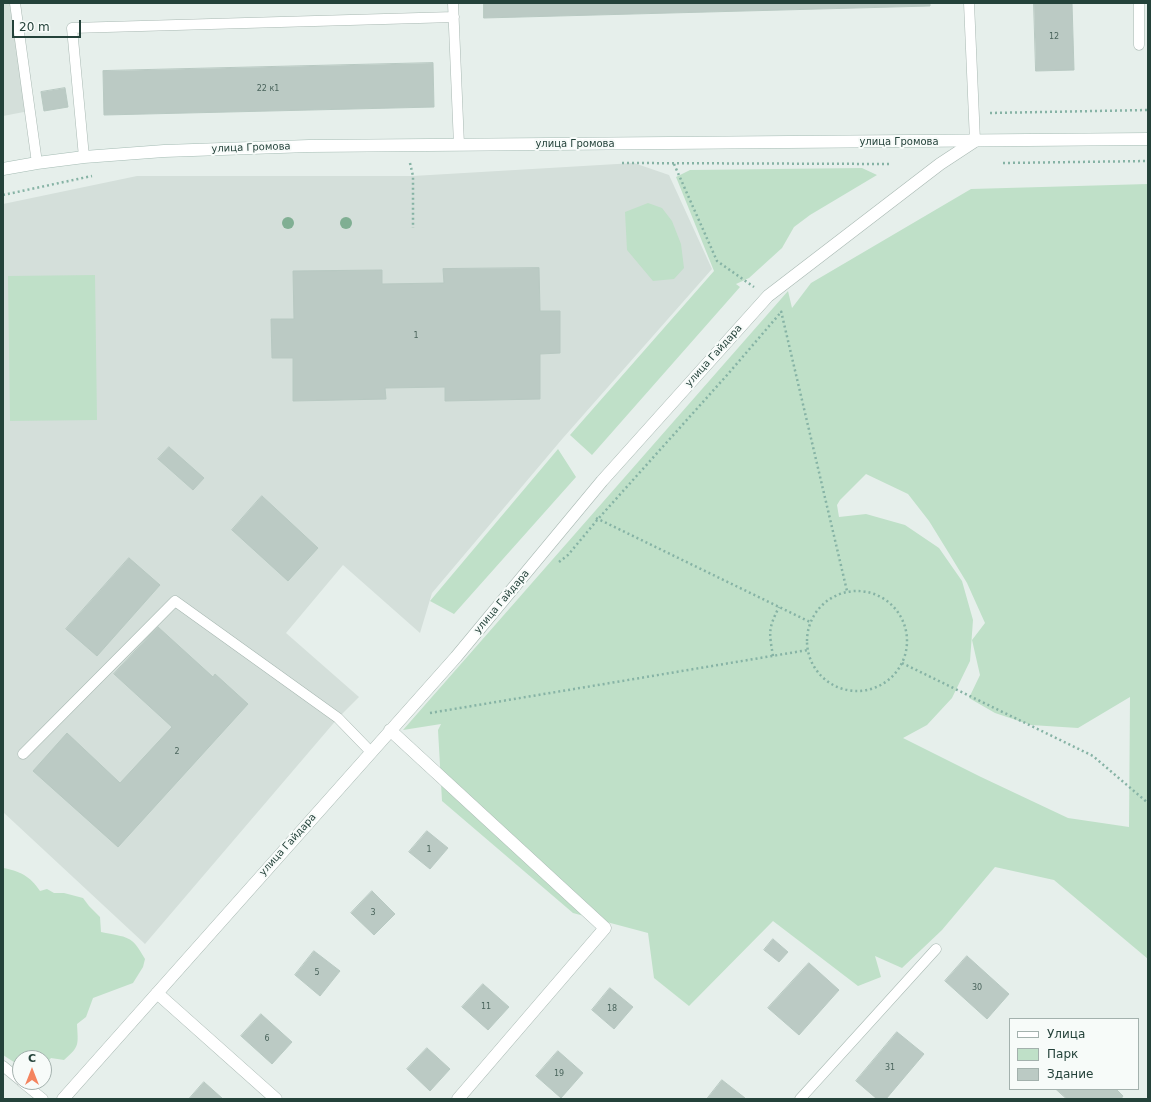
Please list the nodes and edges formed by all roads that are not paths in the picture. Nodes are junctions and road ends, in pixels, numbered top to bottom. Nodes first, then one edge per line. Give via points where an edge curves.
1 (15, 3) edge
2 (453, 3) edge
3 (969, 3) edge
4 (1139, 3) edge
5 (454, 17) junction
6 (1139, 45) dead end
7 (1148, 139) edge
8 (975, 141) junction
9 (459, 145) junction
10 (84, 157) junction
11 (37, 163) junction
12 (3, 169) edge
13 (390, 730) junction
14 (371, 752) junction
15 (23, 754) dead end
16 (936, 949) dead end
17 (157, 992) junction
18 (3, 1066) edge
19 (12, 1074) edge
20 (32, 1090) edge
21 (43, 1099) edge
22 (63, 1099) edge
23 (276, 1099) edge
24 (458, 1099) edge
25 (800, 1099) edge

1 - 11 lane
2 - 5 lane
3 - 8 lane
4 - 6 lane
5 - 9 lane
5 - 10 lane via 72,28
7 - 8 street, улица Громова
8 - 9 street, улица Громова
8 - 13 street, улица Гайдара via 940,164 768,296 602,481 456,657
9 - 10 street, улица Громова via 279,147
10 - 11 street, улица Громова
11 - 12 street, улица Громова
13 - 14 street, улица Гайдара
13 - 24 street via 605,928
14 - 15 lane via 338,718 175,601
14 - 17 street, улица Гайдара
16 - 25 lane
17 - 22 street, улица Гайдара
17 - 23 street
18 - 19 lane
20 - 21 lane

